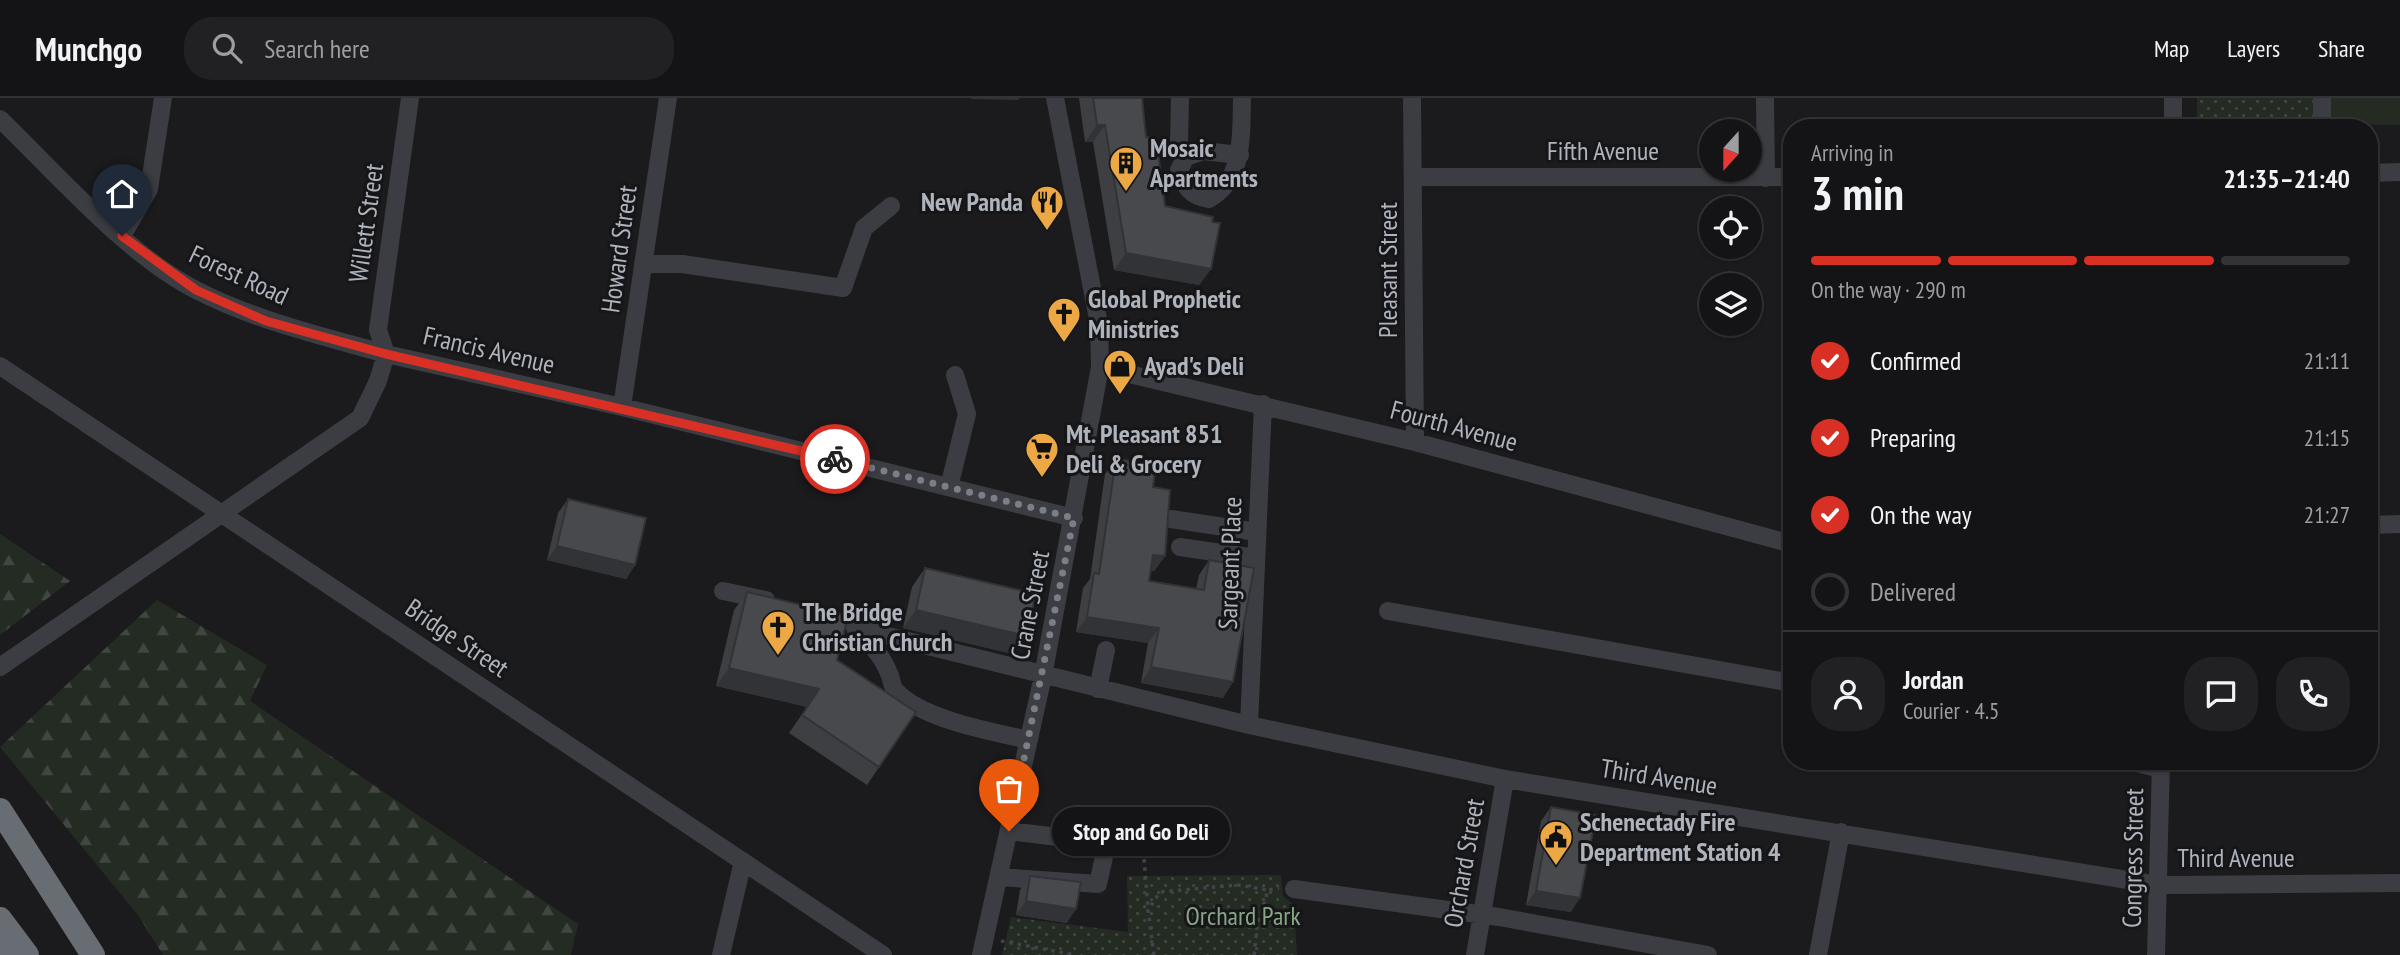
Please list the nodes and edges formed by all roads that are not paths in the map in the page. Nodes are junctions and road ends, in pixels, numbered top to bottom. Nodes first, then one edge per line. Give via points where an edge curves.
1 (163, 98) edge
2 (410, 98) edge
3 (668, 98) edge
4 (1055, 98) edge
5 (1180, 98) edge
6 (1242, 98) edge
7 (1412, 98) edge
8 (1765, 98) edge
9 (2174, 98) edge
10 (2322, 98) edge
11 (0, 119) edge
12 (2173, 119) edge
13 (2322, 119) edge
14 (1240, 155) junction
15 (1186, 156) junction
16 (2400, 172) edge
17 (2378, 173) edge
18 (1413, 177) junction
19 (1766, 177) junction
20 (1783, 177) edge
21 (891, 206) dead end
22 (122, 236) junction
23 (643, 264) junction
24 (386, 354) junction
25 (0, 366) edge
26 (1100, 367) junction
27 (955, 375) dead end
28 (1263, 404) junction
29 (622, 407) junction
30 (1415, 442) junction
31 (949, 487) junction
32 (224, 513) junction
33 (1074, 518) junction
34 (1171, 519) edge
35 (2400, 524) edge
36 (2378, 525) edge
37 (1257, 531) junction
38 (1783, 542) edge
39 (1180, 547) dead end
40 (1256, 558) junction
41 (723, 591) dead end
42 (784, 604) edge
43 (1388, 611) dead end
44 (1106, 650) dead end
45 (0, 667) edge
46 (1043, 676) junction
47 (1783, 681) edge
48 (1098, 689) junction
49 (1249, 725) junction
50 (1029, 740) junction
51 (2161, 770) edge
52 (1505, 779) junction
53 (0, 810) edge
54 (1009, 831) junction
55 (1841, 832) junction
56 (1107, 843) junction
57 (1190, 847) dead end
58 (743, 860) junction
59 (999, 877) junction
60 (46, 880) junction
61 (2400, 883) edge
62 (2160, 884) junction
63 (1294, 889) road end
64 (1482, 916) junction
65 (0, 919) edge
66 (983, 947) edge
67 (27, 955) edge
68 (93, 955) edge
69 (99, 955) edge
70 (721, 955) edge
71 (883, 955) edge
72 (1475, 955) edge
73 (1708, 955) edge
74 (1818, 955) edge
75 (2156, 955) edge

1 - 22 street via 149,189
2 - 24 street, Willett Street via 378,330
3 - 23 street, Howard Street
4 - 26 street, Crane Street via 1100,324
5 - 15 street via 1179,144
6 - 14 street
7 - 18 street, Pleasant Street
8 - 19 street
9 - 12 street
10 - 13 street
11 - 22 street, Forest Road
14 - 15 street via 1203,151
14 - 15 street via 1223,191 1209,199 1195,196 1184,185 1179,170
16 - 17 street
18 - 19 street, Fifth Avenue
18 - 30 street, Pleasant Street
19 - 20 street, Fifth Avenue
21 - 23 street via 864,228 843,288 681,264
22 - 24 street, Forest Road via 196,290 266,321
23 - 29 street, Howard Street
24 - 29 street, Francis Avenue
24 - 32 street, Francis Avenue via 379,381 360,418
25 - 32 street, Bridge Street
26 - 28 street, Fourth Avenue
26 - 33 street, Crane Street
27 - 31 street via 967,414
28 - 30 street, Fourth Avenue
28 - 37 street, Sargeant Place
29 - 31 street, Francis Avenue
30 - 38 street, Fourth Avenue
31 - 33 street, Francis Avenue
32 - 45 street, Francis Avenue
32 - 58 street, Bridge Street
33 - 46 street, Crane Street
34 - 37 street
35 - 36 street
37 - 40 street, Sargeant Place
39 - 40 street
40 - 49 street, Sargeant Place
41 - 42 street
43 - 47 street
44 - 48 street
46 - 48 street, Third Avenue
46 - 50 street, Crane Street
46 - 50 street, Third Avenue via 848,623 879,654 893,688 908,704
48 - 49 street, Third Avenue
49 - 52 street, Third Avenue
50 - 54 street, Crane Street
51 - 62 street, Congress Street
52 - 55 street, Third Avenue
52 - 64 street, Orchard Street
53 - 60 highway
54 - 56 street
54 - 59 street, Crane Street
55 - 62 street, Third Avenue
55 - 74 street
56 - 57 street
56 - 59 street via 1098,884
58 - 70 street
58 - 71 street, Bridge Street
59 - 66 street, Crane Street
60 - 68 highway
60 - 69 highway
61 - 62 street, Third Avenue
62 - 75 street, Congress Street
63 - 64 street
64 - 72 street, Orchard Street
64 - 73 street
65 - 67 highway

